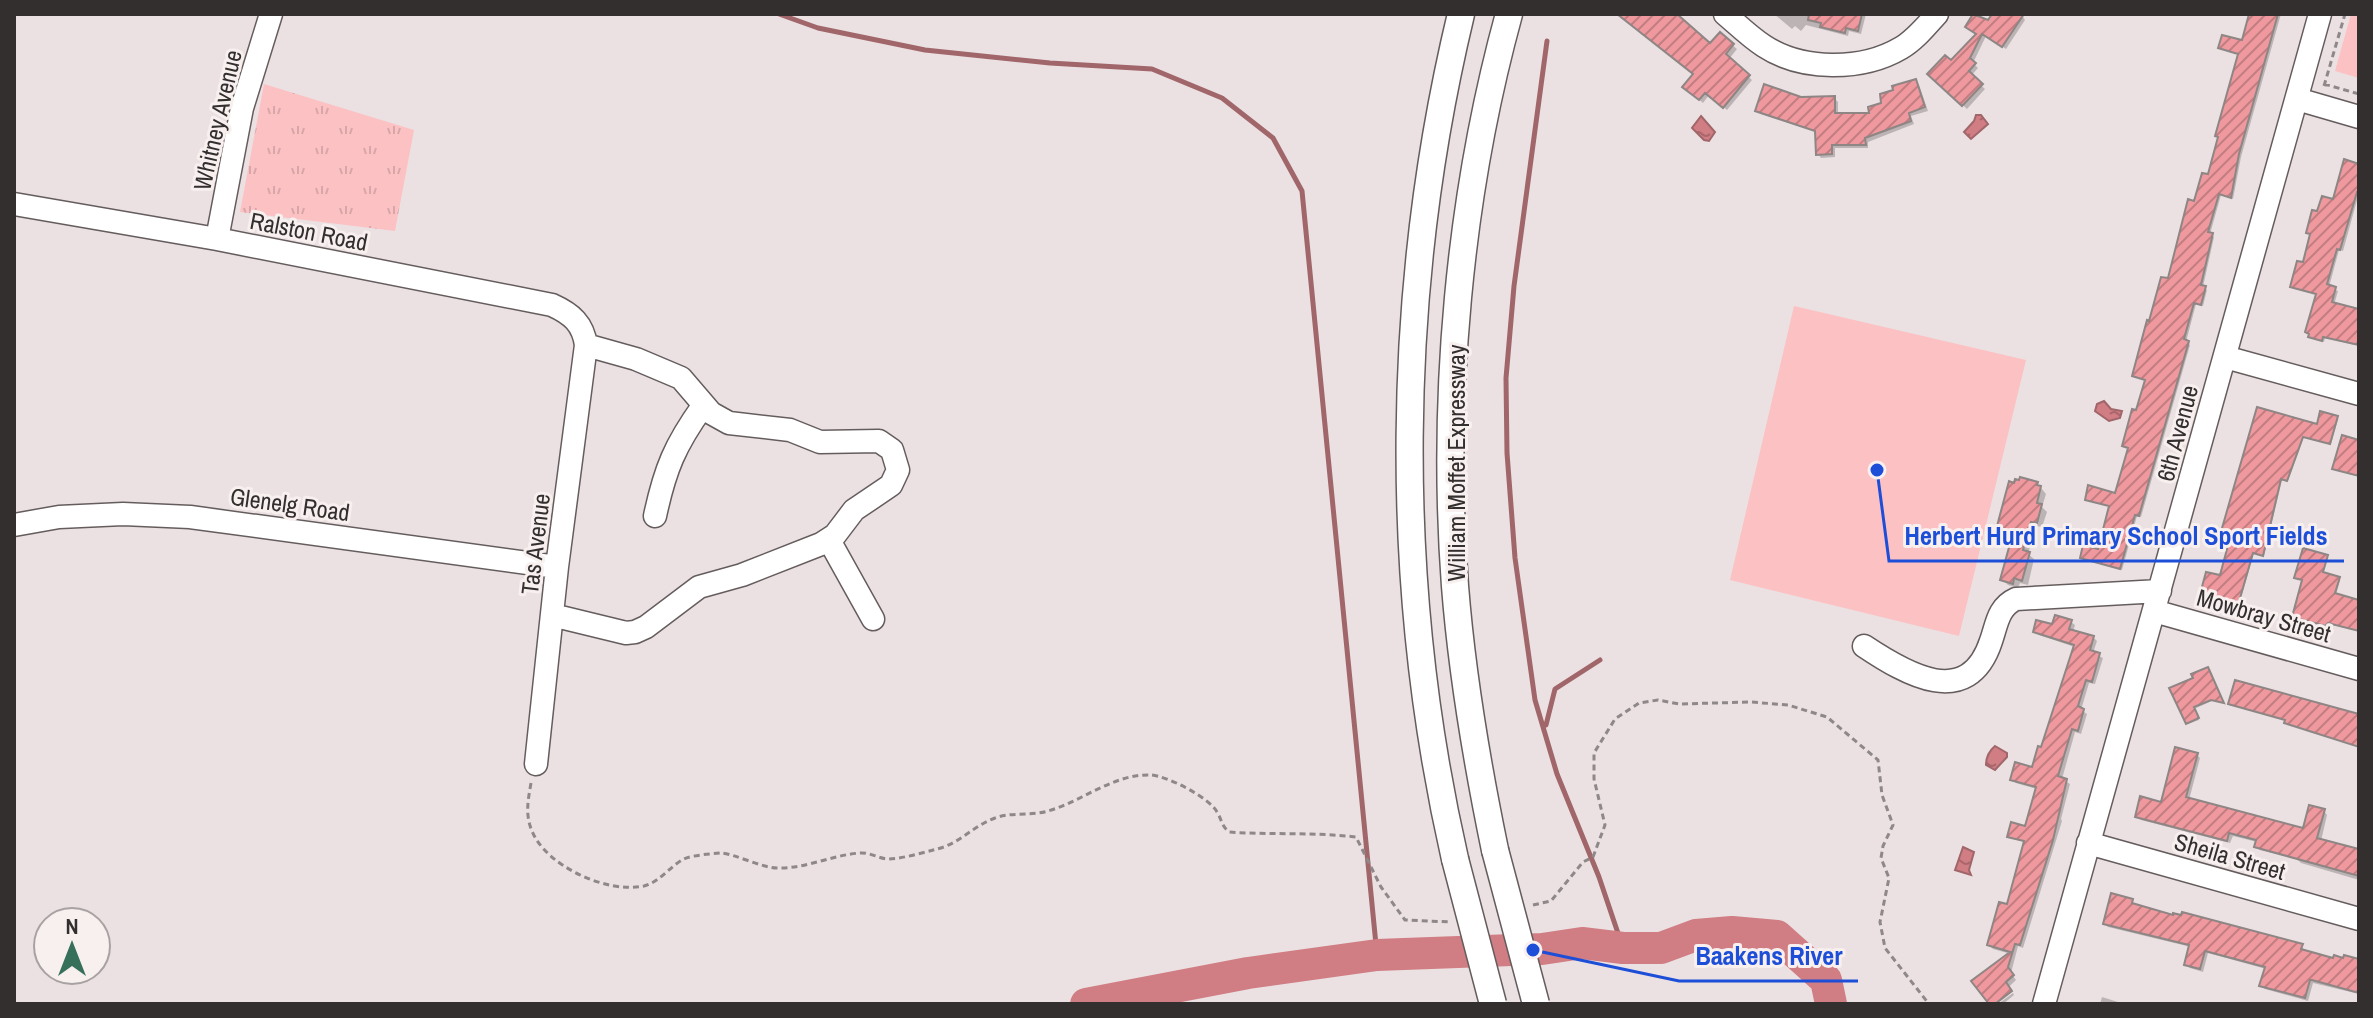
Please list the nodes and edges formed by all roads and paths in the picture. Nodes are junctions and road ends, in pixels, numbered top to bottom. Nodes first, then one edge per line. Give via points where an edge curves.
1 (271, 14) edge
2 (1461, 14) edge
3 (1509, 14) edge
4 (1725, 14) edge
5 (1937, 14) edge
6 (2320, 14) edge
7 (2345, 14) edge
8 (2359, 94) edge
9 (2313, 96) junction
10 (2359, 117) edge
11 (14, 204) edge
12 (217, 239) junction
13 (585, 338) junction
14 (2225, 357) junction
15 (2359, 394) edge
16 (703, 406) junction
17 (655, 516) dead end
18 (14, 525) edge
19 (829, 540) junction
20 (557, 567) junction
21 (2157, 601) junction
22 (552, 615) junction
23 (873, 619) dead end
24 (1864, 646) dead end
25 (2359, 669) edge
26 (536, 764) joint
27 (2088, 843) junction
28 (1551, 901) dead end
29 (2359, 919) edge
30 (1446, 923) dead end
31 (1493, 1004) edge
32 (1536, 1004) edge
33 (1929, 1004) edge
34 (2044, 1004) edge

1 - 12 street, Whitney Avenue via 242,108
2 - 31 main road, William Moffet Expressway, bridge via 1422,228 1412,361 1410,507 1424,689 1439,788
3 - 32 main road, William Moffet Expressway, bridge via 1466,229 1453,384 1451,499 1455,585 1478,764
4 - 5 street via 1780,55 1843,65 1903,47
6 - 9 street, 6th Avenue
7 - 9 path
8 - 9 path
9 - 10 street
9 - 14 street, 6th Avenue
11 - 12 street, Ralston Road
12 - 13 street, Ralston Road via 552,305 567,312
13 - 16 street via 681,378
13 - 20 street, Tas Avenue
14 - 15 street
14 - 21 street, 6th Avenue
16 - 17 street via 676,445
16 - 19 street via 741,427 790,430 820,442 879,441 892,450 898,470 891,485 854,510
18 - 20 street, Glenelg Road via 123,514 190,517
19 - 22 street via 699,587 640,630 626,633
19 - 23 street
20 - 22 street, Tas Avenue
21 - 24 street, Mowbray Street via 2030,597 2008,603 1980,665 1972,674 1947,681 1914,677
21 - 25 street, Mowbray Street
21 - 27 street, 6th Avenue
22 - 26 street, Tas Avenue
26 - 30 path via 527,807 531,830 555,861 592,881 644,886 685,858 723,853 772,869 864,852 887,859 941,848 998,816 1049,811 1100,787 1152,774 1207,801 1229,832 1356,837 1405,920
27 - 29 street, Sheila Street
27 - 34 street, 6th Avenue
28 - 33 path via 1593,857 1605,825 1594,753 1615,719 1639,703 1658,700 1788,705 1827,717 1878,760 1893,825 1881,858 1889,878 1880,922 1885,948

